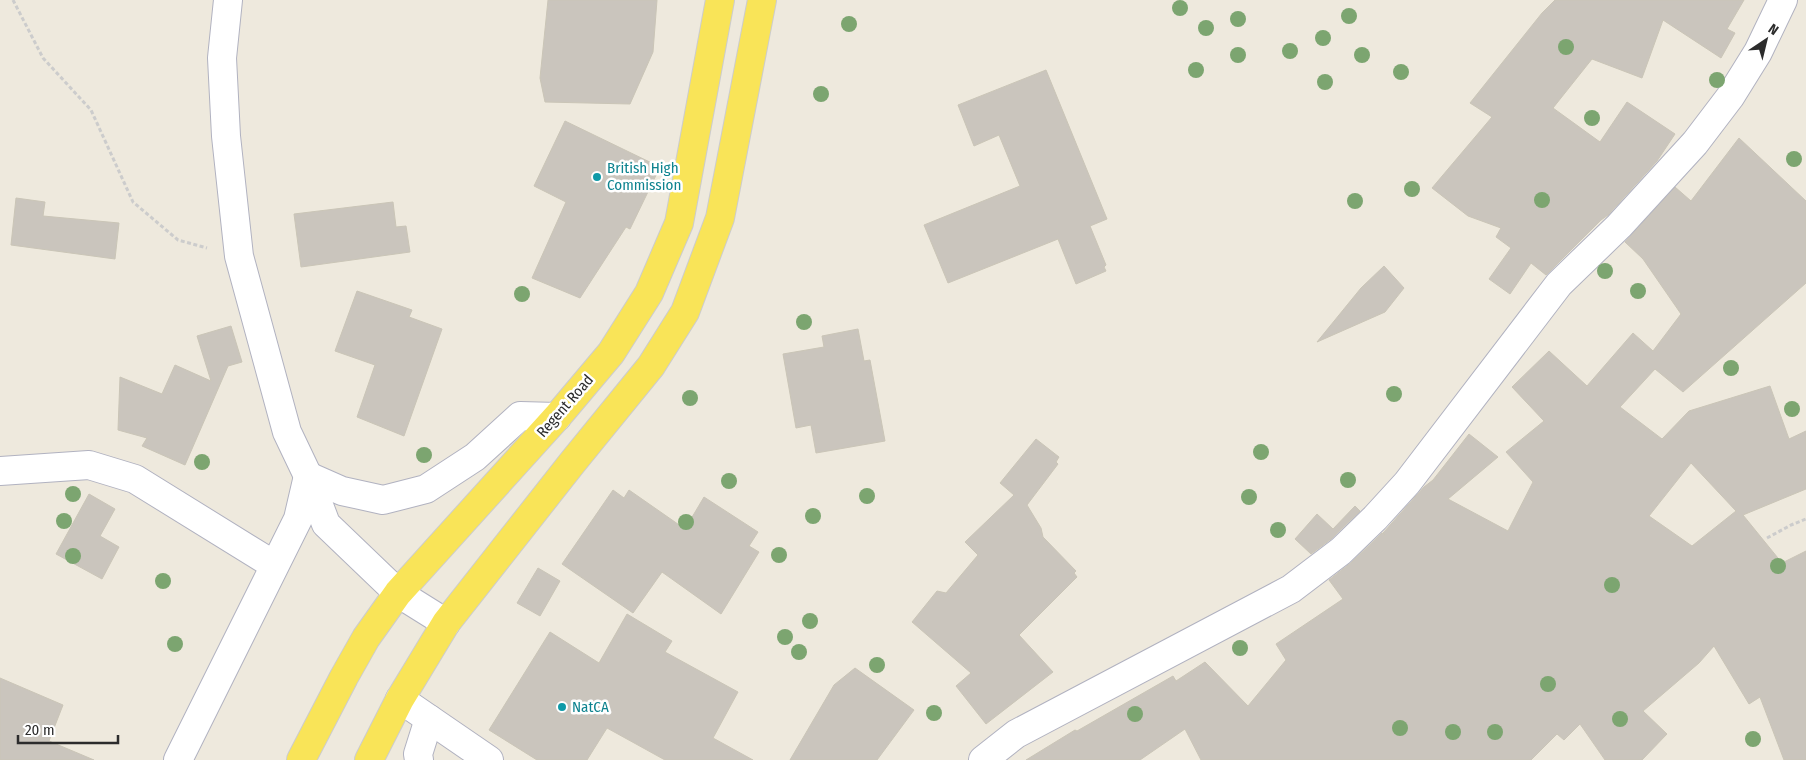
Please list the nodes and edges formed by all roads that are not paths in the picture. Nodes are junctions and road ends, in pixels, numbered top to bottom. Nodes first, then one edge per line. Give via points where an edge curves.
1 (228, 0) edge
2 (720, 0) edge
3 (762, 0) edge
4 (1783, 0) edge
5 (557, 417) junction
6 (0, 471) edge
7 (308, 476) junction
8 (274, 565) junction
9 (398, 594) junction
10 (446, 623) junction
11 (400, 699) junction
12 (429, 719) junction
13 (178, 760) edge
14 (301, 760) edge
15 (369, 760) edge
16 (419, 760) edge
17 (490, 760) edge
18 (982, 760) edge

1 - 7 street via 222,58 226,136 239,256 287,432
2 - 5 main road, Regent Road via 678,224 649,293 611,354
3 - 10 main road via 720,218 685,312 652,366
4 - 18 street via 1758,52 1730,97 1695,143 1619,226 1559,284 1407,483 1375,518 1340,551 1291,589 1016,734
5 - 7 street via 520,416 475,457 426,489 383,500 342,491
5 - 9 main road, Regent Road
6 - 8 street via 89,465 135,478
7 - 8 street via 298,519
7 - 9 street via 326,524
8 - 13 street
9 - 10 street
9 - 14 main road, Regent Road via 361,646
10 - 11 main road
11 - 12 street
11 - 15 main road
12 - 16 street
12 - 17 street

